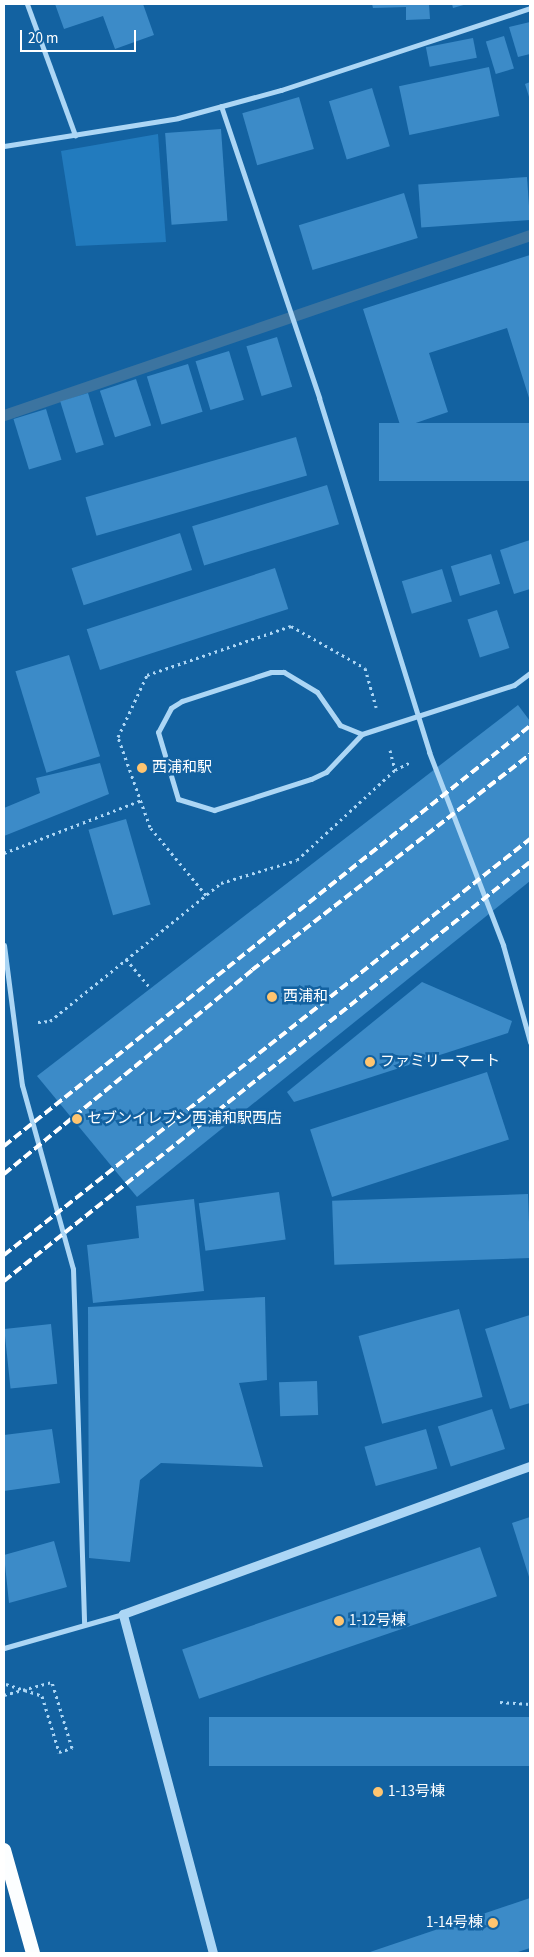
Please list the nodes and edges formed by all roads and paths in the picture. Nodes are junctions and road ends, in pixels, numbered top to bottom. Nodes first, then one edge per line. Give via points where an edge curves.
1 (27, 4) edge
2 (530, 8) edge
3 (221, 106) junction
4 (75, 135) junction
5 (4, 146) edge
6 (530, 673) edge
7 (376, 708) dead end
8 (418, 717) junction
9 (362, 734) junction
10 (390, 750) dead end
11 (412, 761) dead end
12 (395, 770) junction
13 (142, 800) junction
14 (4, 853) edge
15 (206, 896) junction
16 (4, 945) edge
17 (126, 959) junction
18 (151, 989) dead end
19 (14, 1026) junction
20 (530, 1042) edge
21 (530, 1466) edge
22 (123, 1614) junction
23 (84, 1624) junction
24 (4, 1648) edge
25 (6, 1684) dead end
26 (4, 1695) edge
27 (500, 1702) dead end
28 (530, 1704) edge
29 (4, 1850) edge
30 (33, 1953) edge
31 (213, 1953) edge

1 - 4 street
2 - 3 street
3 - 4 street via 178,118
3 - 8 street via 319,398
4 - 5 street
6 - 8 street via 514,685
7 - 13 path via 365,668 291,626 147,675 118,737
8 - 9 street
8 - 20 street via 503,945
9 - 9 street via 326,772 214,810 178,799 158,732 167,714 182,701 271,672 284,672 317,692 340,725
10 - 12 path
11 - 12 path
12 - 15 path via 296,860 221,883
13 - 14 path
13 - 15 path via 150,827
15 - 17 path
16 - 19 street
17 - 18 path
17 - 19 path via 50,1021
19 - 23 street via 22,1085 73,1269
21 - 22 street
22 - 23 street
22 - 31 street
23 - 24 street
25 - 26 path, bridge via 42,1696 59,1752 72,1748 52,1682
27 - 28 path
29 - 30 highway

